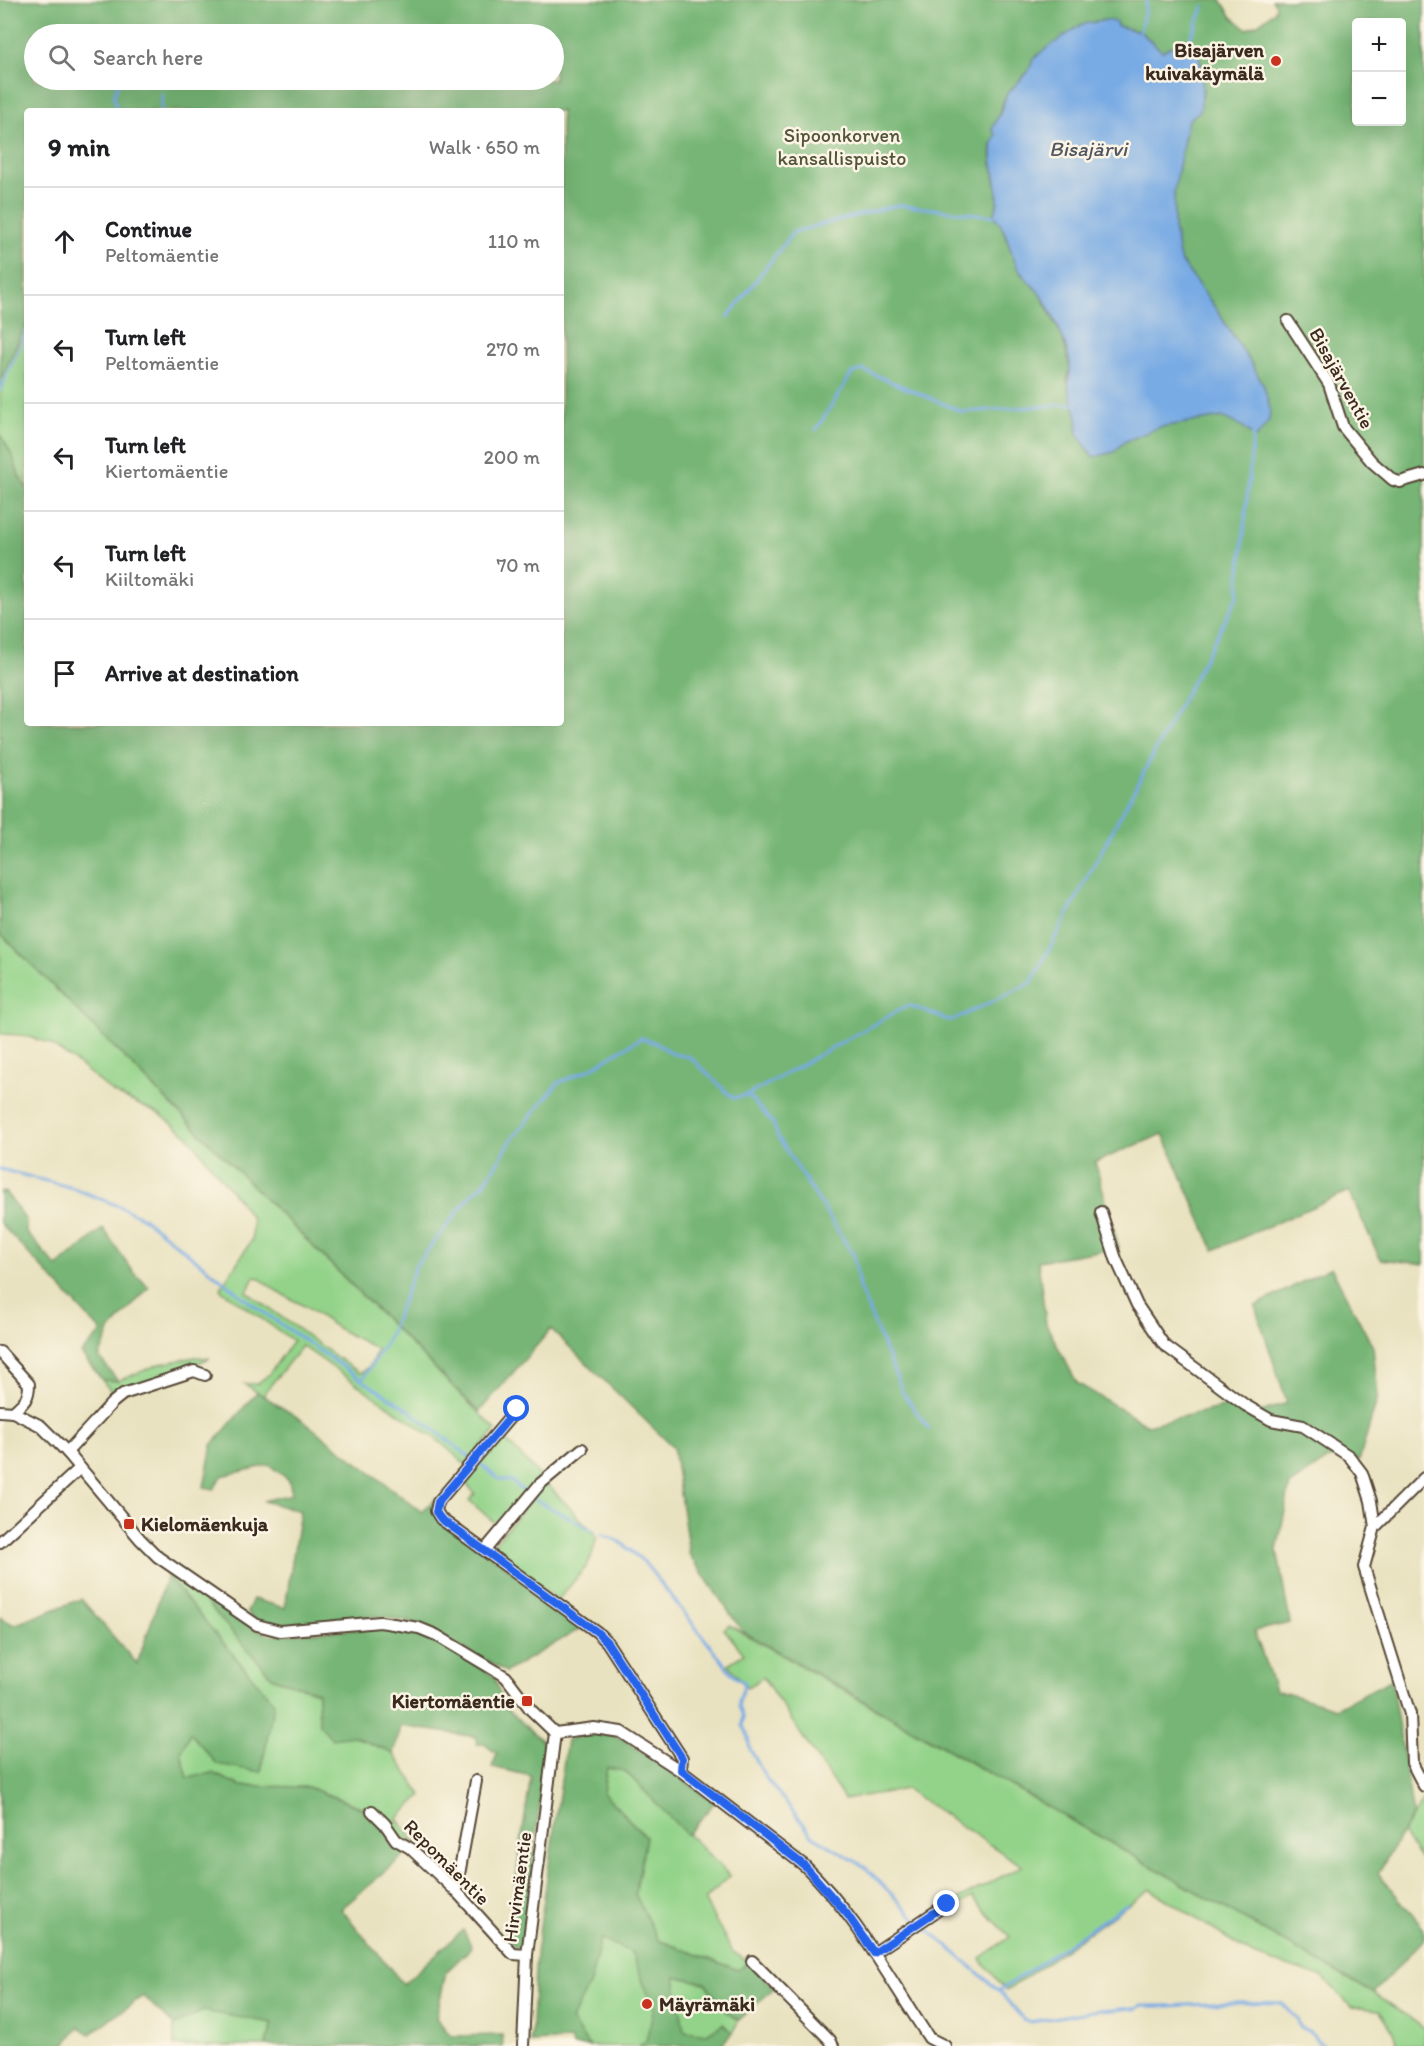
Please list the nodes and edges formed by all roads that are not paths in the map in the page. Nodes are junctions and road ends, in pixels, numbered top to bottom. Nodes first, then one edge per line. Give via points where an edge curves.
1 (1288, 321) dead end
2 (1424, 475) edge
3 (1101, 1212) dead end
4 (0, 1352) edge
5 (205, 1375) dead end
6 (517, 1409) dead end
7 (0, 1411) edge
8 (13, 1412) junction
9 (582, 1449) dead end
10 (66, 1452) junction
11 (80, 1468) junction
12 (1424, 1478) edge
13 (1375, 1527) junction
14 (0, 1542) edge
15 (485, 1550) junction
16 (555, 1733) junction
17 (681, 1770) junction
18 (476, 1781) dead end
19 (1424, 1786) edge
20 (372, 1811) dead end
21 (456, 1891) junction
22 (947, 1904) dead end
23 (874, 1953) junction
24 (526, 1955) junction
25 (752, 1961) dead end
26 (523, 2046) edge
27 (833, 2046) edge
28 (945, 2046) edge

1 - 2 street, Bisajärventie via 1329,384 1343,427 1372,462 1400,482
3 - 13 street via 1137,1305 1164,1345 1245,1405 1271,1420 1303,1426 1348,1456 1362,1473
4 - 8 street via 29,1384 24,1403
5 - 10 street via 194,1371 123,1394
6 - 15 street via 438,1502 436,1512 441,1519
7 - 8 street
8 - 10 street via 41,1426
9 - 15 street via 540,1484
10 - 11 street
11 - 14 street
11 - 16 street via 158,1557 257,1625 280,1631 380,1622 419,1628 506,1677
12 - 13 street
13 - 19 street via 1364,1566 1410,1714 1412,1763
15 - 17 street via 607,1642 682,1758
16 - 17 street via 594,1728 621,1732
16 - 24 street, Hirvimäentie
17 - 23 street via 805,1866 847,1914
18 - 21 street
20 - 21 street, Repomäentie via 396,1840
21 - 24 street, Repomäentie via 513,1954
22 - 23 street
23 - 28 street via 929,2038
24 - 26 street, Hirvimäentie
25 - 27 street

